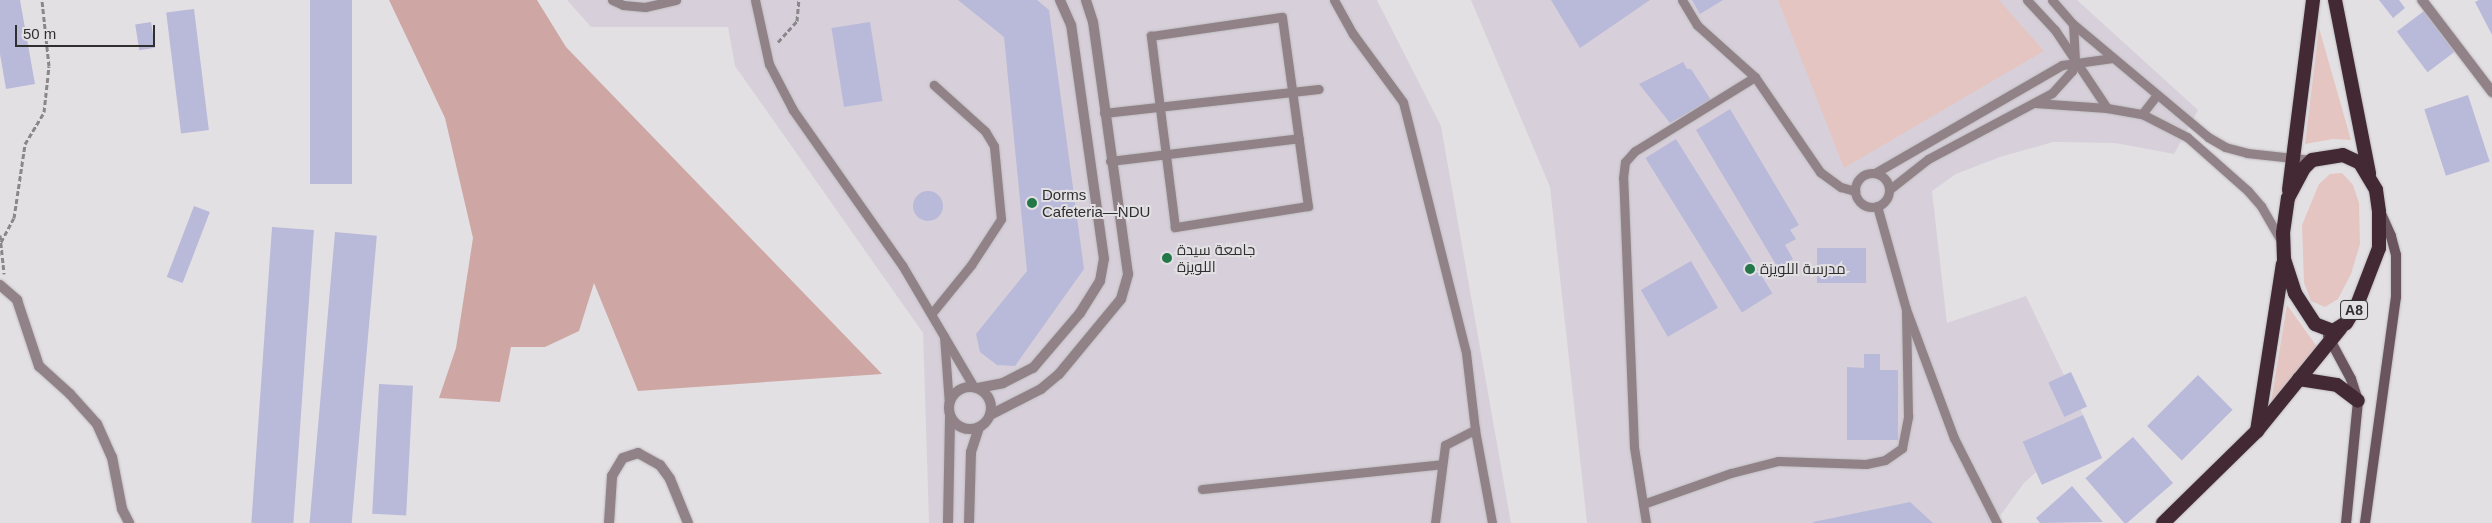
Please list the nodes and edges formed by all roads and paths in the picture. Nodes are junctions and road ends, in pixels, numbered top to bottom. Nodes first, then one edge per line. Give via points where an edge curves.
1 (42, 0) edge
2 (612, 0) edge
3 (675, 0) edge
4 (755, 0) edge
5 (799, 0) edge
6 (1060, 0) edge
7 (1086, 0) edge
8 (1334, 0) edge
9 (1682, 0) edge
10 (2027, 0) edge
11 (2052, 0) edge
12 (2313, 0) edge
13 (2335, 0) edge
14 (2422, 0) edge
15 (2073, 24) junction
16 (767, 55) junction
17 (2113, 58) junction
18 (2075, 61) junction
19 (1755, 77) junction
20 (934, 85) dead end
21 (1318, 89) dead end
22 (1292, 91) junction
23 (2492, 92) edge
24 (2157, 95) junction
25 (2035, 103) junction
26 (1160, 106) junction
27 (2107, 108) junction
28 (1104, 114) junction
29 (2142, 114) junction
30 (1299, 138) junction
31 (1166, 155) junction
32 (2291, 160) junction
33 (2312, 160) junction
34 (1110, 161) junction
35 (1875, 172) junction
36 (2369, 175) junction
37 (1890, 189) junction
38 (1855, 191) junction
39 (2288, 198) junction
40 (1877, 206) junction
41 (2379, 212) junction
42 (0, 235) edge
43 (1, 242) edge
44 (2282, 244) junction
45 (2284, 259) junction
46 (2, 286) edge
47 (1906, 309) junction
48 (932, 313) junction
49 (944, 333) junction
50 (2327, 335) junction
51 (2299, 379) junction
52 (976, 387) junction
53 (2358, 401) junction
54 (949, 404) junction
55 (990, 415) junction
56 (950, 417) junction
57 (979, 428) junction
58 (1475, 430) junction
59 (2257, 431) junction
60 (1442, 464) junction
61 (1202, 489) dead end
62 (1643, 504) junction
63 (129, 523) edge
64 (609, 523) edge
65 (688, 523) edge
66 (948, 523) edge
67 (969, 523) edge
68 (1435, 523) edge
69 (1492, 523) edge
70 (1646, 523) edge
71 (1997, 523) edge
72 (2163, 523) edge
73 (2346, 523) edge
74 (2366, 523) edge

1 - 43 path via 49,66 44,112 25,144 14,218
2 - 3 lane via 623,5 645,7
4 - 16 lane
5 - 16 path via 796,21
6 - 52 street via 1071,26 1104,259 1100,281 1080,313 1033,368 1003,383
7 - 28 street via 1094,22
8 - 58 lane via 1353,34 1404,102 1466,353
9 - 19 lane via 1697,25
10 - 18 lane via 2055,30
11 - 15 lane
12 - 32 highway, A8
13 - 36 highway, A8
14 - 23 street
15 - 17 lane
15 - 18 lane
16 - 48 lane via 793,110
17 - 18 lane
17 - 24 lane
18 - 25 lane via 2066,80
18 - 27 lane
18 - 35 lane via 2062,65
19 - 38 lane via 1820,172 1841,187
19 - 62 lane via 1635,151 1625,162 1622,178 1634,447
20 - 48 lane via 985,131 994,146 1000,219 971,264
21 - 22 lane
22 - 26 lane
22 - 26 lane via 1282,17 1151,36
22 - 30 lane
24 - 29 lane
24 - 32 lane via 2225,147
25 - 27 lane
25 - 37 lane via 1928,159
26 - 28 lane
26 - 31 lane
27 - 29 lane
28 - 34 street
29 - 44 lane via 2187,137 2220,163 2261,206
30 - 31 lane
30 - 31 lane via 1308,206 1175,227
31 - 34 lane
32 - 33 lane
32 - 39 highway, A8
33 - 36 highway via 2343,155 2360,164
33 - 39 highway, A8 via 2296,180
34 - 55 street via 1128,274 1120,299 1059,374 1041,389
35 - 37 lane via 1887,181
35 - 38 lane via 1861,177
36 - 41 highway, A8
37 - 40 lane via 1884,203
38 - 40 lane via 1862,204
39 - 44 highway, A8
40 - 47 lane
41 - 50 highway, A8 via 2378,248 2369,277 2357,305 2340,329
41 - 74 main road via 2392,236 2396,255 2396,297
42 - 43 path
43 - 46 path
44 - 45 highway, A8
45 - 50 highway, A8 via 2306,315
45 - 59 highway, A8
46 - 63 street via 17,300 39,366 97,424 112,458 122,509
47 - 62 lane via 1908,416 1902,448 1885,460 1866,464 1778,461 1731,473
47 - 71 lane via 1954,438
48 - 49 lane
49 - 52 lane
49 - 54 lane
50 - 51 highway, A8
50 - 53 main road via 2352,379
51 - 53 highway via 2337,385
51 - 59 highway, A8
52 - 54 street via 963,387
52 - 55 street via 989,399
53 - 73 main road
54 - 56 street
55 - 57 street
56 - 57 street via 963,428
56 - 66 street
57 - 67 street via 971,452
58 - 60 lane via 1445,445
58 - 69 lane
59 - 72 highway, A8
60 - 61 lane
60 - 68 lane
62 - 70 lane
64 - 65 street via 612,476 623,458 638,453 660,465

